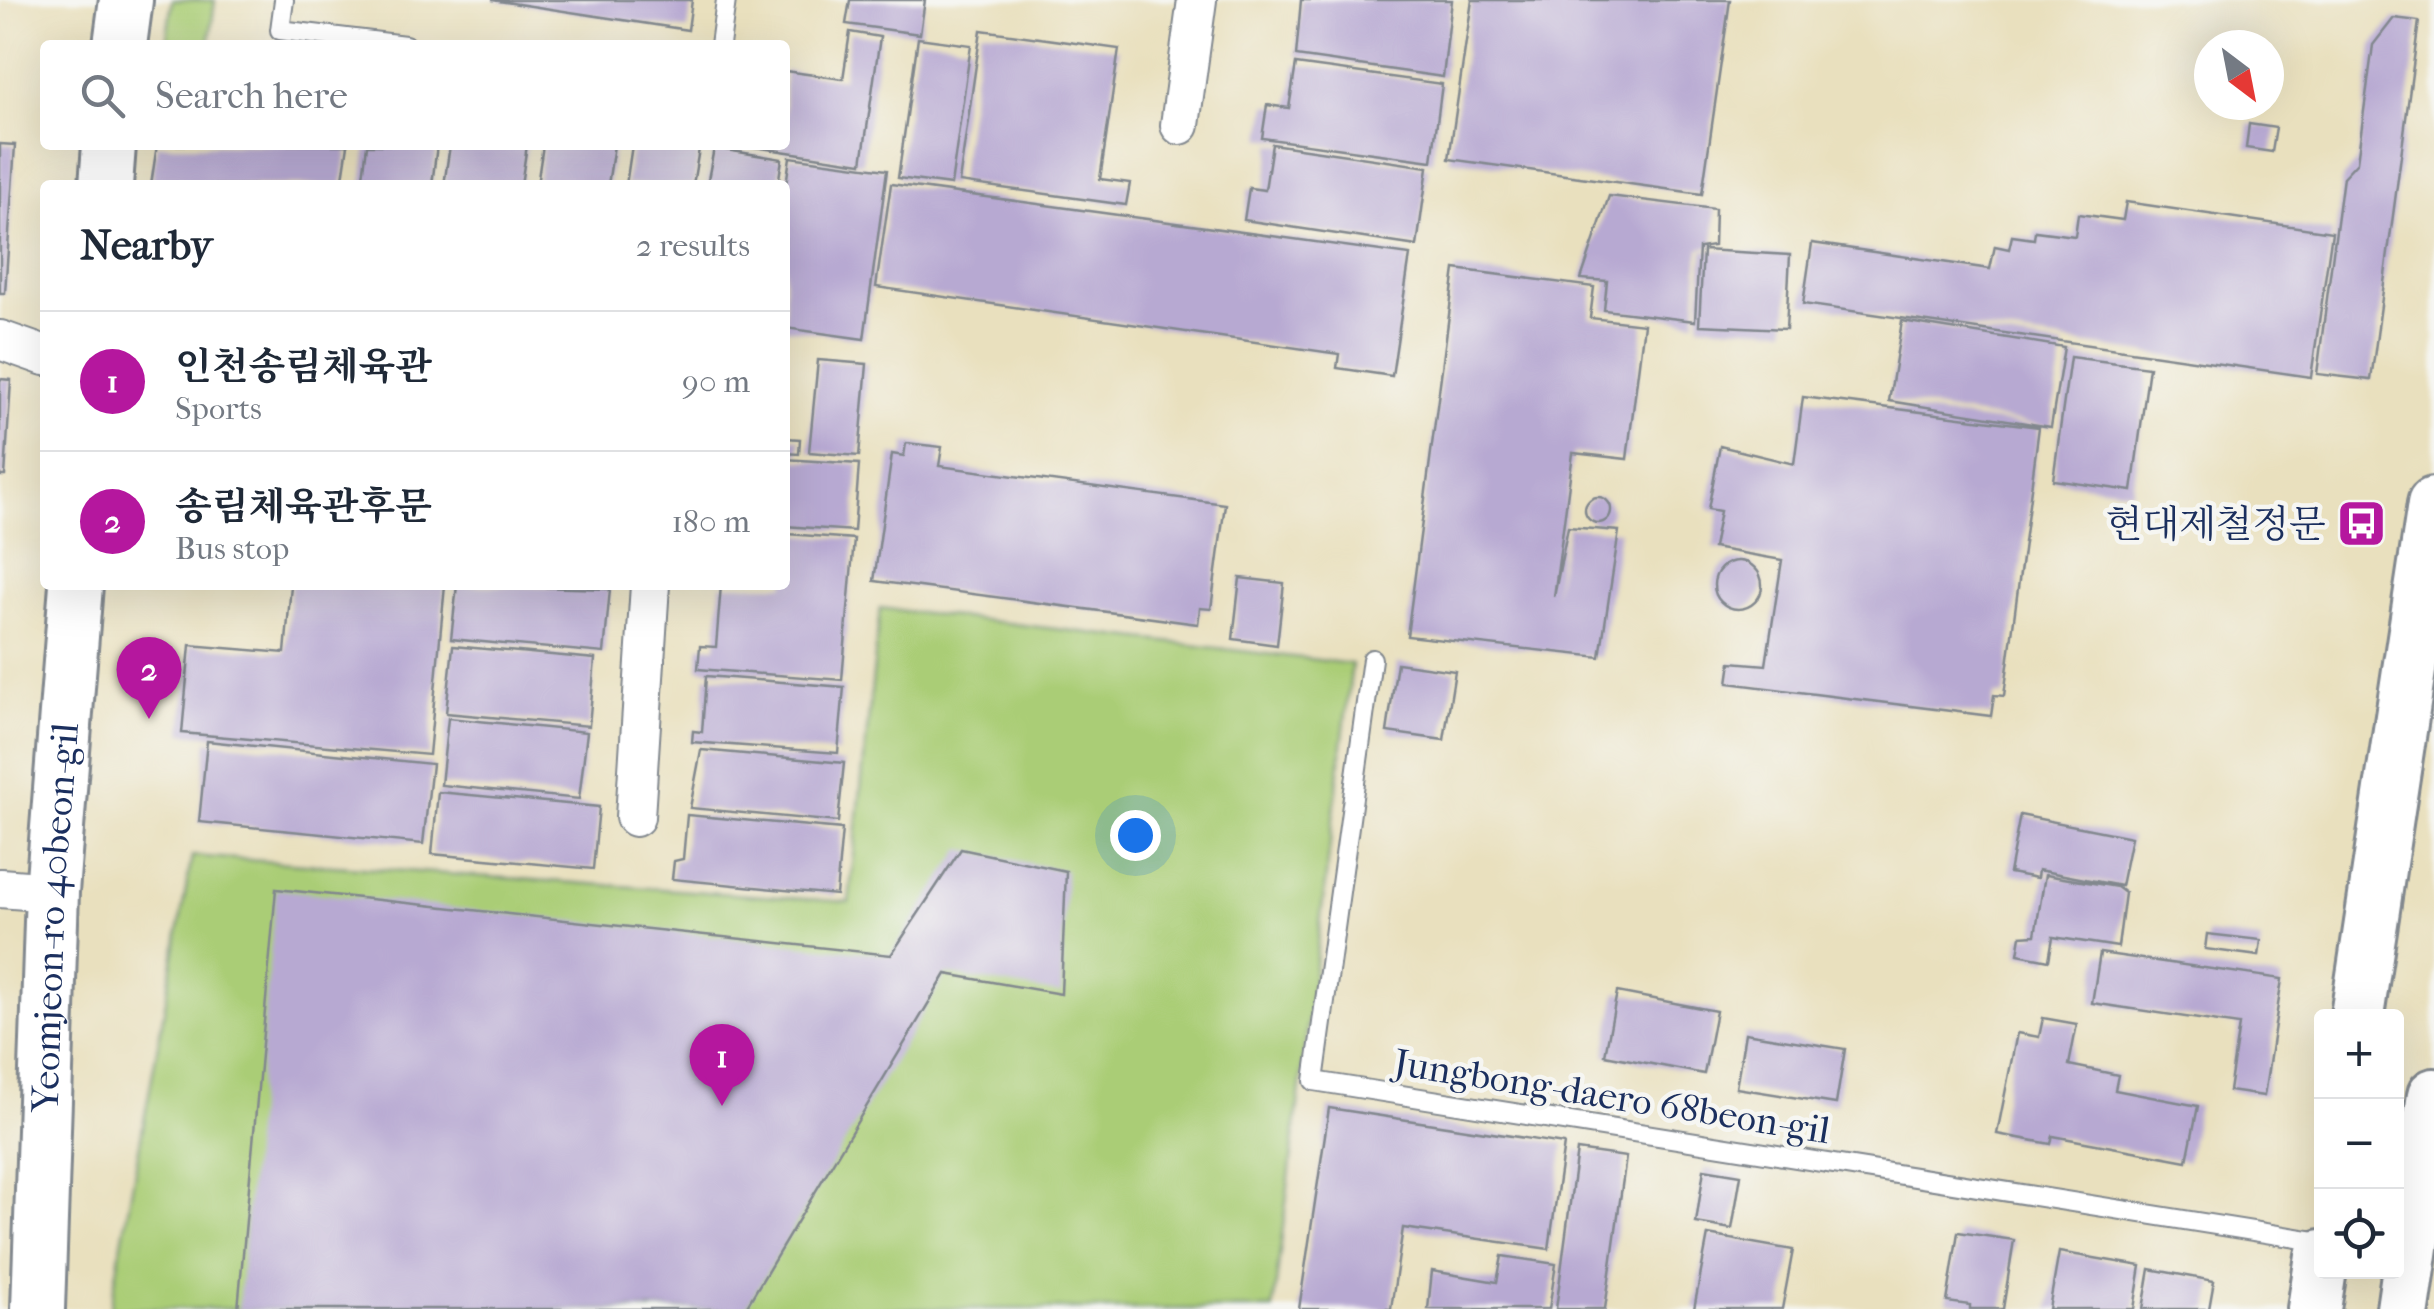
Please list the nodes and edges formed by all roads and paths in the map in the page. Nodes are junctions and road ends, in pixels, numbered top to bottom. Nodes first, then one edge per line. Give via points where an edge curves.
1 (126, 0) edge
2 (284, 0) edge
3 (726, 0) edge
4 (1197, 0) edge
5 (121, 40) edge
6 (363, 40) edge
7 (721, 40) edge
8 (1180, 125) dead end
9 (109, 150) edge
10 (106, 180) edge
11 (0, 340) edge
12 (40, 354) edge
13 (2434, 504) edge
14 (76, 590) edge
15 (650, 590) edge
16 (1372, 659) dead end
17 (635, 817) dead end
18 (0, 888) edge
19 (52, 892) junction
20 (2358, 1009) edge
21 (2434, 1095) edge
22 (2314, 1241) edge
23 (2319, 1279) edge
24 (38, 1309) edge
25 (2314, 1309) edge
26 (2403, 1309) edge

1 - 5 street
2 - 6 lane via 280,30
3 - 7 lane
4 - 8 street
9 - 10 street
11 - 12 street
13 - 20 street
14 - 19 street, Yeomjeon-ro 40beon-gil
15 - 17 street
16 - 22 lane, Jungbong-daero 68beon-gil via 1314,1081
18 - 19 street
19 - 24 street, Yeomjeon-ro 40beon-gil
21 - 26 street
23 - 25 street

